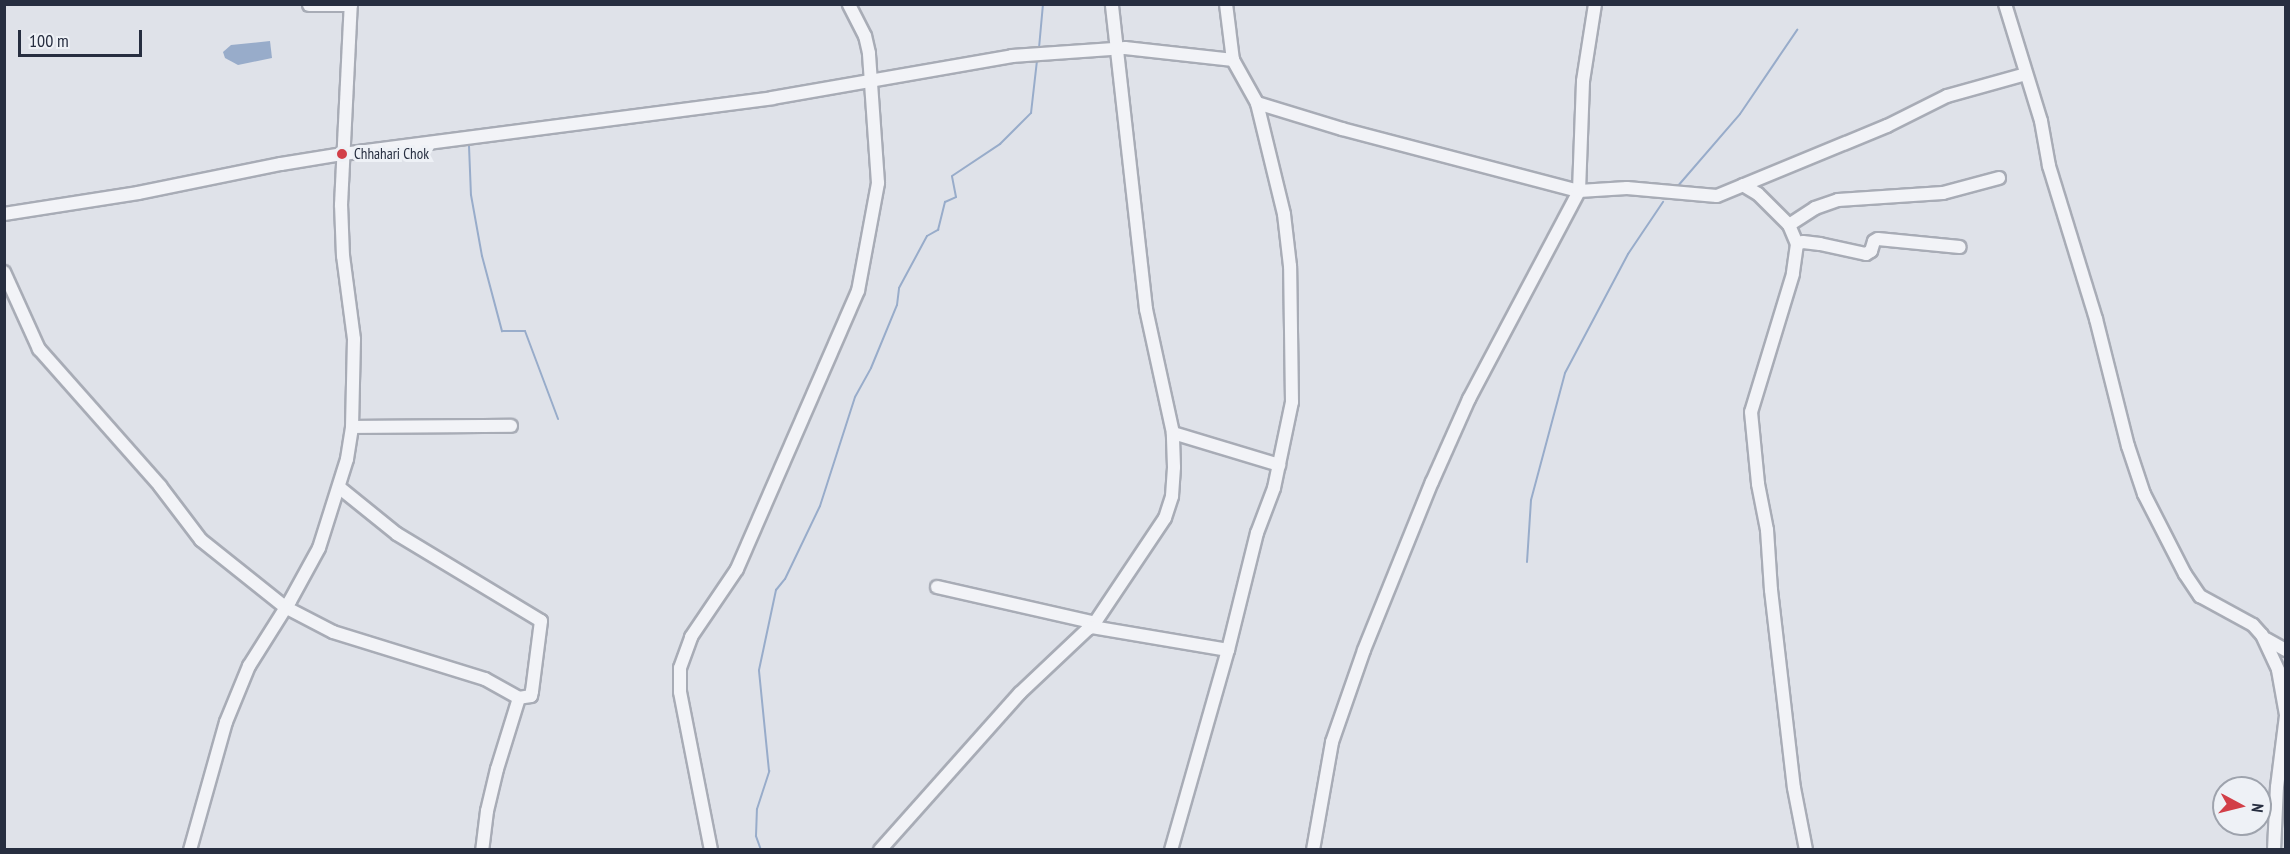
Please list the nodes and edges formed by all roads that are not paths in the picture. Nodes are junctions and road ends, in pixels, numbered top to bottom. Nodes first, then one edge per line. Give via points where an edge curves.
1 (849, 4) edge
2 (1112, 4) edge
3 (1226, 4) edge
4 (1595, 4) edge
5 (2005, 4) edge
6 (309, 5) edge
7 (351, 5) edge
8 (1116, 49) junction
9 (1233, 60) junction
10 (2026, 74) junction
11 (873, 81) junction
12 (1257, 103) junction
13 (343, 154) junction
14 (1999, 178) dead end
15 (1743, 186) junction
16 (1578, 191) junction
17 (4, 214) edge
18 (1789, 225) junction
19 (1797, 244) junction
20 (1960, 247) dead end
21 (4, 272) edge
22 (511, 426) dead end
23 (352, 427) junction
24 (1173, 433) junction
25 (1279, 465) junction
26 (340, 488) junction
27 (937, 587) dead end
28 (285, 607) junction
29 (1094, 625) junction
30 (2262, 635) junction
31 (1228, 650) junction
32 (2286, 652) edge
33 (2278, 670) junction
34 (519, 698) junction
35 (2286, 716) edge
36 (190, 849) edge
37 (482, 849) edge
38 (711, 849) edge
39 (880, 849) edge
40 (1171, 849) edge
41 (1313, 849) edge
42 (1806, 849) edge
43 (2274, 849) edge

1 - 11 street via 867,41
2 - 8 street
3 - 9 street
4 - 16 street via 1583,81
5 - 10 street
6 - 7 street
7 - 13 street
8 - 9 street
8 - 11 street via 1012,56
8 - 24 street via 1146,309
9 - 12 street
10 - 15 street via 1947,96 1887,126
10 - 30 street via 2144,494 2200,596 2253,625
11 - 13 street via 772,98
11 - 38 street via 878,183 858,291 737,569 691,637 680,668 680,692
12 - 16 street
12 - 25 street via 1284,214 1290,266 1292,402
13 - 17 street
13 - 23 street via 343,256 354,339
14 - 18 street via 1943,193 1838,200 1815,208
15 - 16 street via 1717,196 1627,188
15 - 18 street via 1758,194
16 - 41 street via 1469,399 1364,650 1332,742
18 - 19 street
19 - 20 street via 1820,244 1866,254 1878,238
19 - 42 street via 1793,274 1751,412 1794,788
21 - 28 street via 39,349 160,486 201,540
22 - 23 street
23 - 26 street
24 - 25 street
24 - 29 street via 1172,496 1165,518
25 - 31 street via 1257,533
26 - 28 street via 319,548
26 - 34 street via 397,534 541,621 531,696
27 - 29 street
28 - 34 street via 333,632 485,679
28 - 36 street via 249,666 226,722
29 - 31 street
29 - 39 street via 1020,693
30 - 32 street
30 - 33 street
31 - 40 street
32 - 33 street via 2279,660
33 - 35 street
34 - 37 street via 497,769
35 - 43 street

